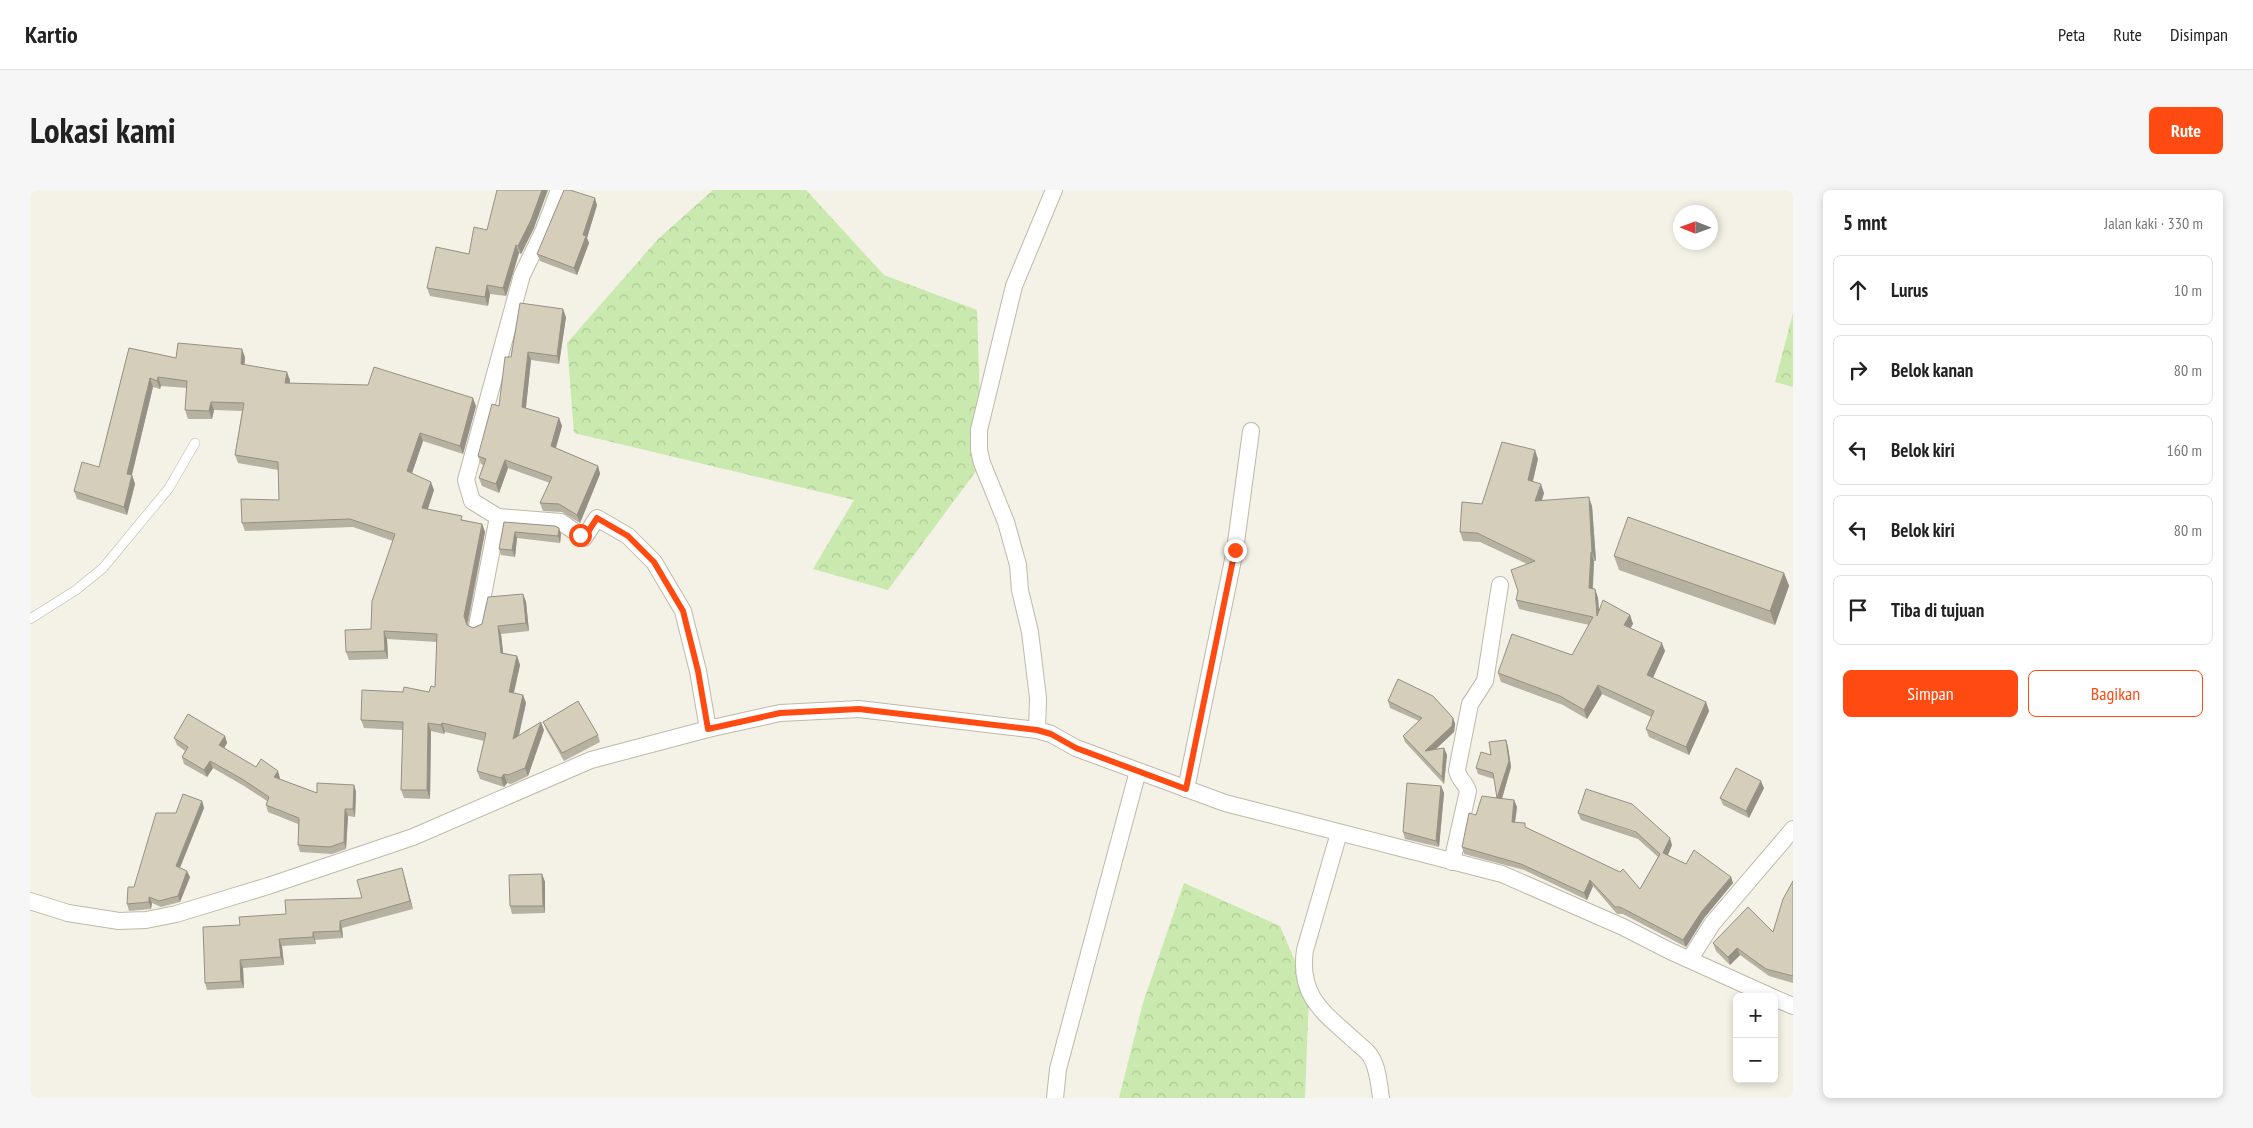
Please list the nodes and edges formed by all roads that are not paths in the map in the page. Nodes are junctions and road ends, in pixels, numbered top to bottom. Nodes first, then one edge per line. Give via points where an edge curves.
1 (559, 190) edge
2 (1054, 190) edge
3 (1251, 431) dead end
4 (195, 443) dead end
5 (498, 517) junction
6 (1500, 585) dead end
7 (30, 619) edge
8 (477, 626) edge
9 (708, 729) junction
10 (1037, 730) junction
11 (1138, 771) junction
12 (1186, 789) junction
13 (1793, 829) edge
14 (1340, 833) junction
15 (1452, 862) junction
16 (30, 901) edge
17 (1690, 959) junction
18 (1764, 993) edge
19 (1778, 999) edge
20 (1793, 1006) edge
21 (1055, 1098) edge
22 (1381, 1098) edge

1 - 5 street via 522,274 466,480 472,501
2 - 10 street via 1014,286 980,430 979,450 1018,565 1038,698
3 - 12 street via 1235,550
4 - 7 lane via 169,488 103,568 76,590
5 - 8 street
5 - 9 street via 561,522 584,538 597,518 635,542 654,562 683,611
6 - 15 street via 1485,681 1470,704 1456,770 1468,791
9 - 10 street via 780,713 859,709
9 - 16 street via 591,760 413,837 176,914 119,921 68,913
10 - 11 street
11 - 12 street
11 - 21 street via 1058,1069
12 - 14 street via 1225,804
13 - 17 street via 1712,924
14 - 15 street
14 - 22 street via 1305,950 1305,979 1317,1006 1371,1057
15 - 17 street via 1502,874
17 - 18 street
19 - 20 street

